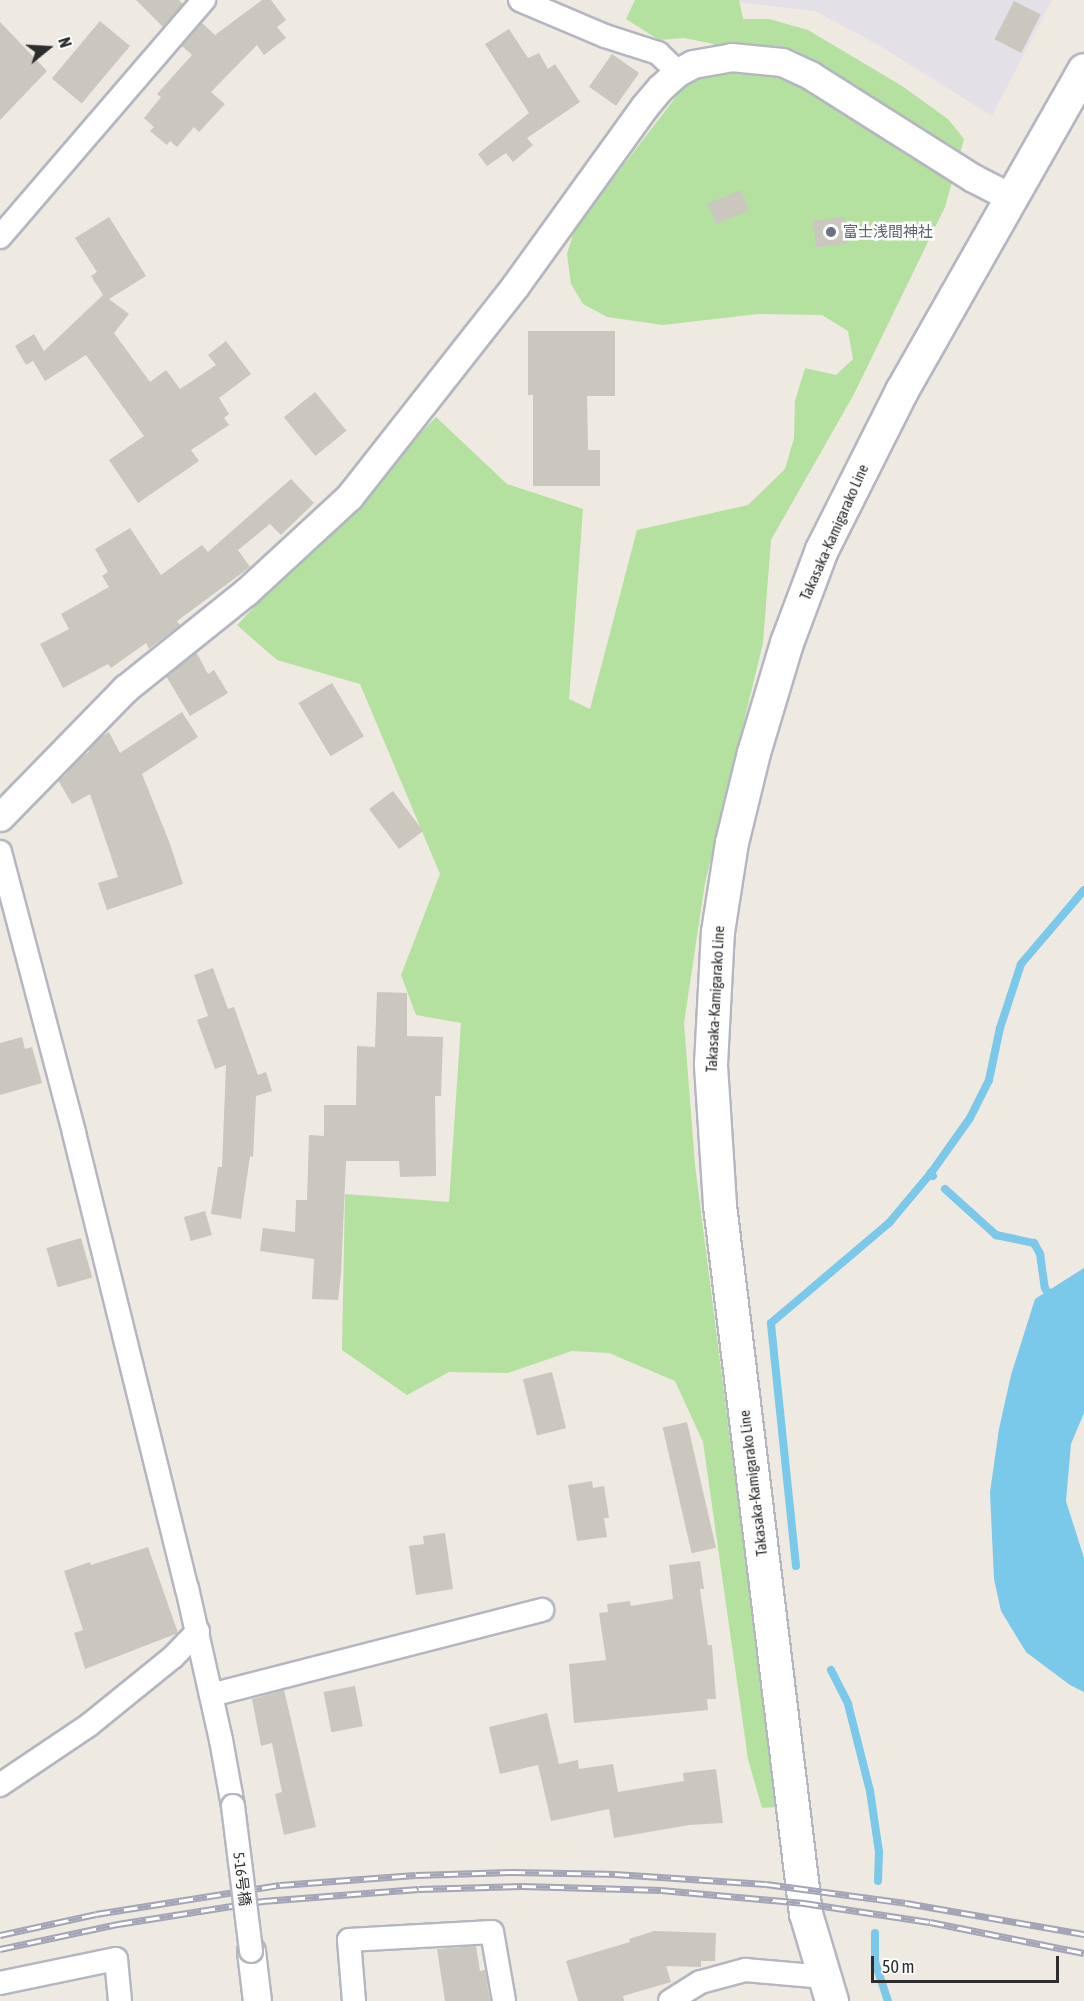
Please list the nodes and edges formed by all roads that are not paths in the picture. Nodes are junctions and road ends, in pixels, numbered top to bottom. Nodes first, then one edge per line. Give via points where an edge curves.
1 (204, 0) edge
2 (520, 0) edge
3 (1084, 70) edge
4 (678, 72) junction
5 (1012, 198) junction
6 (0, 237) edge
7 (0, 817) edge
8 (0, 852) edge
9 (542, 1610) dead end
10 (198, 1631) junction
11 (211, 1695) junction
12 (0, 1785) edge
13 (251, 1951) joint
14 (0, 1983) edge
15 (828, 1989) edge
16 (120, 2001) edge
17 (256, 2001) edge
18 (354, 2001) edge
19 (504, 2001) edge
20 (670, 2001) edge

1 - 6 street
2 - 4 street via 605,36 658,53
3 - 5 main road, Takasaka-Kamigarako Line
4 - 5 street via 693,64 731,57 782,62 810,75 973,178
4 - 7 street via 644,107 515,286 350,497 246,592 126,688
5 - 15 main road, Takasaka-Kamigarako Line via 902,391 822,550 787,643 754,753 732,843 718,932 711,1064 720,1206 802,1889 807,1924
8 - 10 street, 5-16号橋
9 - 11 street
10 - 11 street, 5-16号橋
10 - 12 street via 173,1657 89,1725
11 - 13 street, 5-16号橋, bridge via 233,1806
13 - 17 street
14 - 16 street via 116,1959
15 - 20 street via 745,1970 701,1982
18 - 19 street via 349,1940 492,1932

